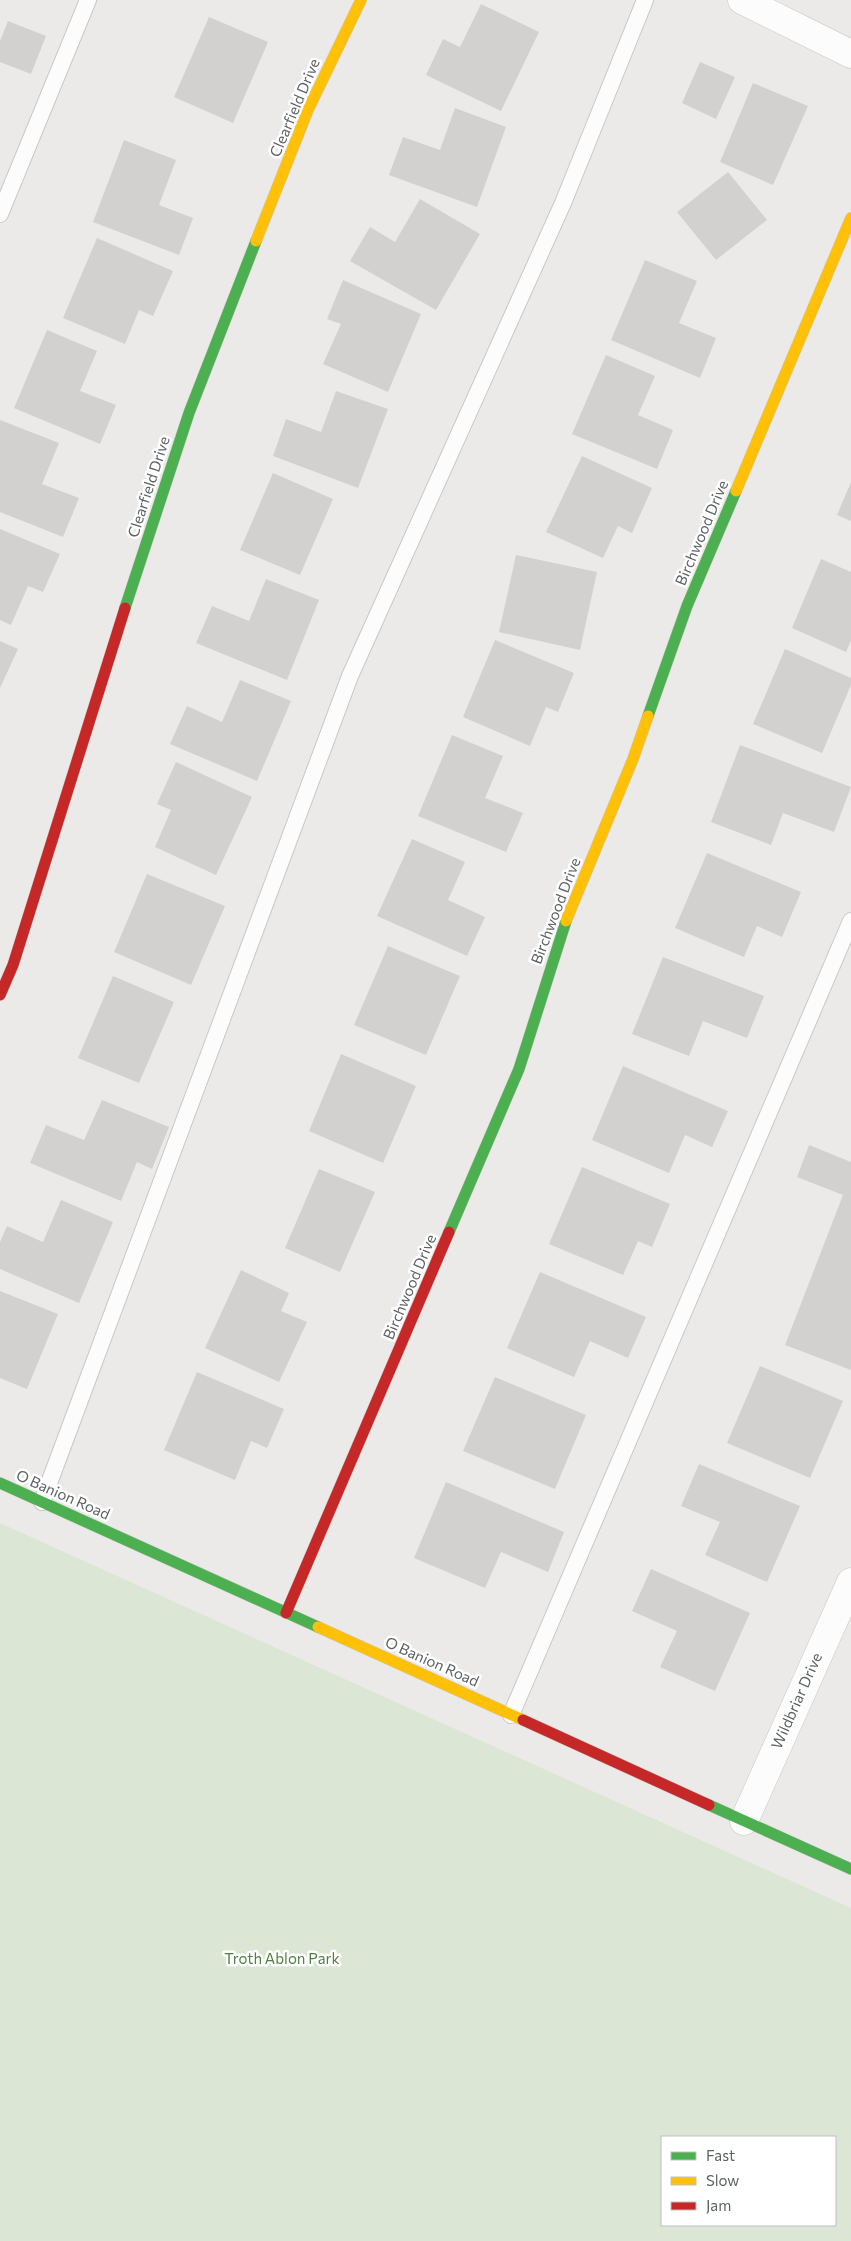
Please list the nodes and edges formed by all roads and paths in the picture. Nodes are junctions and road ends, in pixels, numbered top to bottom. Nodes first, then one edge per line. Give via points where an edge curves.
1 (88, 0) edge
2 (361, 0) edge
3 (645, 0) edge
4 (742, 0) edge
5 (851, 54) edge
6 (0, 214) edge
7 (851, 218) edge
8 (851, 921) edge
9 (0, 996) edge
10 (0, 1483) edge
11 (42, 1502) junction
12 (851, 1582) edge
13 (286, 1613) junction
14 (511, 1715) junction
15 (744, 1821) junction
16 (851, 1869) edge

1 - 6 lane
2 - 9 street, Clearfield Drive via 308,110 189,413 13,965
3 - 11 lane via 563,203 350,676
4 - 5 street
7 - 13 street, Birchwood Drive via 687,606 633,759 562,929 519,1069
8 - 14 lane
10 - 11 street, O Banion Road
11 - 13 street, O Banion Road
12 - 15 street, Wildbriar Drive
13 - 14 street, O Banion Road
14 - 15 street, O Banion Road
15 - 16 street, O Banion Road

